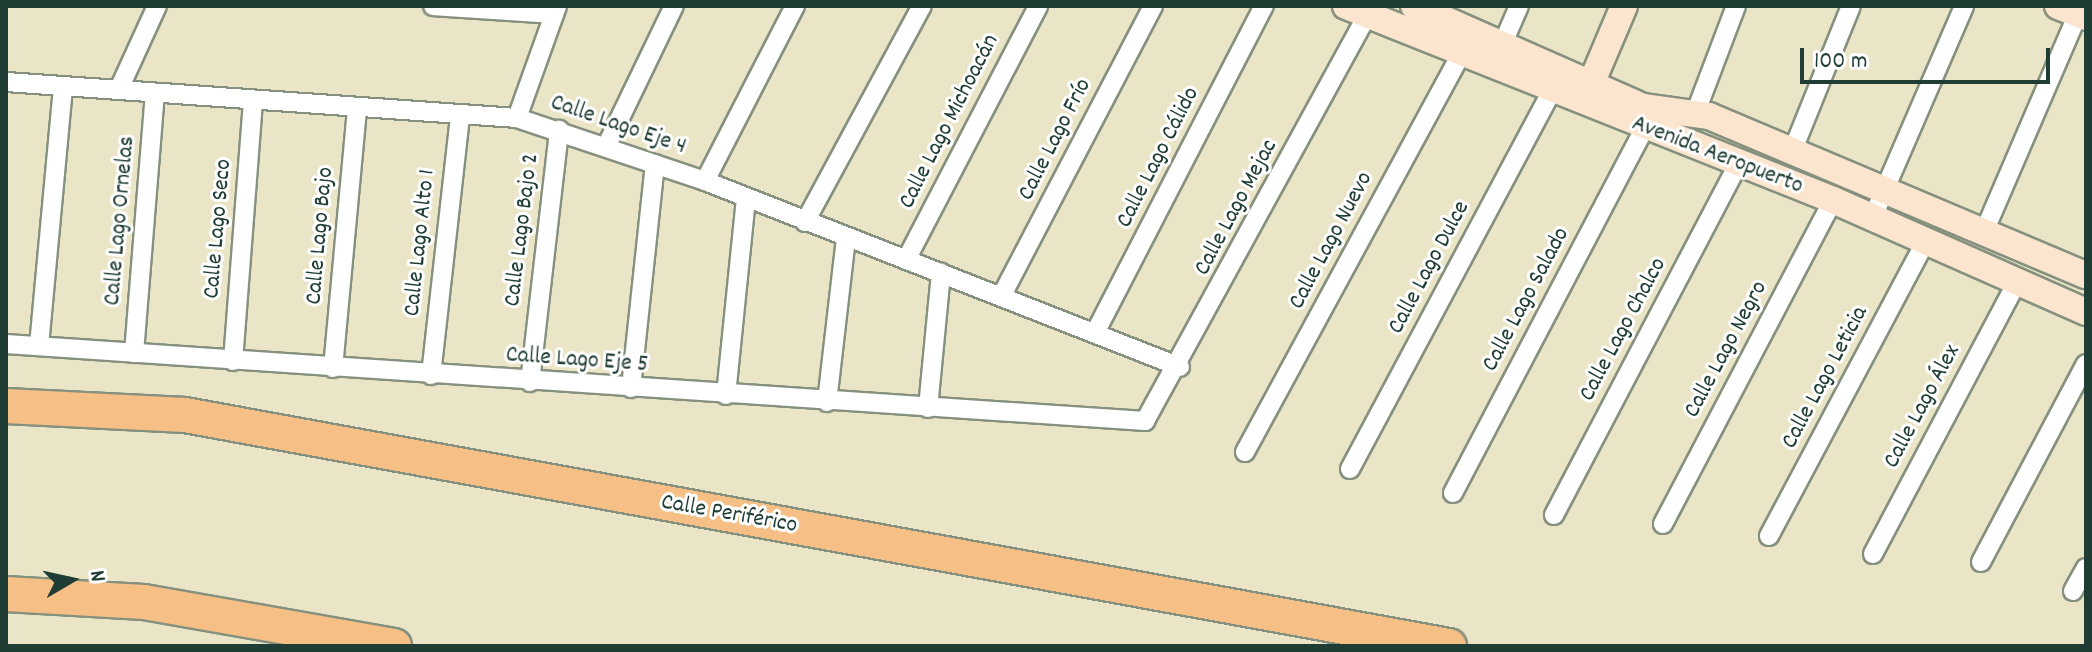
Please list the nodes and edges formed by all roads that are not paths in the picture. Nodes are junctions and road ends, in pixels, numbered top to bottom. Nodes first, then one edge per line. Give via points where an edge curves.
1 (157, 6) edge
2 (433, 6) edge
3 (674, 6) edge
4 (795, 6) edge
5 (922, 6) edge
6 (1038, 6) edge
7 (1153, 6) edge
8 (1264, 6) edge
9 (1414, 6) edge
10 (1519, 6) edge
11 (1624, 6) edge
12 (1736, 6) edge
13 (1851, 6) edge
14 (1964, 6) edge
15 (556, 10) edge
16 (1357, 10) edge
17 (2074, 13) edge
18 (1503, 43) junction
19 (1461, 54) junction
20 (6, 82) edge
21 (63, 86) junction
22 (119, 89) junction
23 (1552, 90) junction
24 (155, 93) junction
25 (1587, 93) junction
26 (253, 102) junction
27 (357, 109) junction
28 (1695, 114) junction
29 (460, 115) junction
30 (517, 118) junction
31 (1644, 129) junction
32 (559, 130) junction
33 (606, 147) junction
34 (1792, 152) junction
35 (655, 164) junction
36 (1737, 166) junction
37 (705, 181) junction
38 (1885, 193) junction
39 (746, 198) junction
40 (1833, 200) junction
41 (1872, 219) junction
42 (805, 222) junction
43 (1984, 232) junction
44 (846, 237) junction
45 (1925, 243) junction
46 (906, 260) junction
47 (2084, 270) edge
48 (941, 273) junction
49 (2016, 284) junction
50 (1002, 295) junction
51 (2086, 312) edge
52 (1096, 331) junction
53 (6, 344) edge
54 (39, 346) junction
55 (134, 353) junction
56 (233, 361) junction
57 (2086, 364) edge
58 (1180, 367) junction
59 (333, 368) junction
60 (431, 375) junction
61 (530, 382) junction
62 (631, 388) junction
63 (726, 395) junction
64 (827, 402) junction
65 (6, 406) edge
66 (928, 408) junction
67 (1145, 421) joint
68 (1245, 452) dead end
69 (1350, 469) dead end
70 (1453, 493) dead end
71 (1554, 515) dead end
72 (1663, 524) dead end
73 (1769, 536) dead end
74 (1873, 554) dead end
75 (1981, 562) dead end
76 (2086, 568) edge
77 (2073, 591) dead end
78 (6, 594) edge
79 (394, 646) edge
80 (1449, 646) edge

1 - 22 street
2 - 15 street
3 - 33 street
4 - 37 street
5 - 42 street
6 - 46 street, Calle Lago Michoacán
7 - 50 street, Calle Lago Frío
8 - 52 street, Calle Lago Cálido
9 - 18 street, Avenida Aeropuerto
10 - 18 street
11 - 25 street
12 - 28 street
13 - 34 street
14 - 38 street
15 - 30 street
16 - 19 street, Avenida Aeropuerto
16 - 58 street, Calle Lago Mejac
17 - 43 street
18 - 25 street, Avenida Aeropuerto
19 - 23 street, Avenida Aeropuerto
19 - 68 street, Calle Lago Nuevo
20 - 21 street, Calle Lago Eje 4
21 - 22 street, Calle Lago Eje 4
21 - 54 street
22 - 24 street, Calle Lago Eje 4
23 - 25 street, Avenida Aeropuerto
23 - 69 street, Calle Lago Dulce
24 - 26 street, Calle Lago Eje 4
24 - 55 street, Calle Lago Ornelas
25 - 28 street, Avenida Aeropuerto via 1663,115
25 - 31 street, Avenida Aeropuerto
26 - 27 street, Calle Lago Eje 4
26 - 56 street, Calle Lago Seco
27 - 29 street, Calle Lago Eje 4
27 - 59 street, Calle Lago Bajo
28 - 34 street, Avenida Aeropuerto
29 - 30 street, Calle Lago Eje 4
29 - 60 street, Calle Lago Alto 1
30 - 32 street, Calle Lago Eje 4
31 - 36 street, Avenida Aeropuerto
31 - 70 street, Calle Lago Salado
32 - 33 street, Calle Lago Eje 4
32 - 61 street, Calle Lago Bajo 2
33 - 35 street, Calle Lago Eje 4
34 - 38 street, Avenida Aeropuerto
35 - 37 street, Calle Lago Eje 4
35 - 62 street
36 - 40 street, Avenida Aeropuerto
36 - 71 street, Calle Lago Chalco
37 - 39 street, Calle Lago Eje 4
38 - 41 street
38 - 43 street, Avenida Aeropuerto
39 - 42 street, Calle Lago Eje 4
39 - 63 street
40 - 41 street, Avenida Aeropuerto
40 - 72 street, Calle Lago Negro
41 - 45 street, Avenida Aeropuerto
42 - 44 street, Calle Lago Eje 4
43 - 47 street, Avenida Aeropuerto
44 - 46 street, Calle Lago Eje 4
44 - 64 street
45 - 49 street, Avenida Aeropuerto
45 - 73 street, Calle Lago Leticia
46 - 48 street, Calle Lago Eje 4
48 - 50 street, Calle Lago Eje 4
48 - 66 street
49 - 51 street, Avenida Aeropuerto
49 - 74 street, Calle Lago Álex
50 - 52 street, Calle Lago Eje 4
52 - 58 street, Calle Lago Eje 4
53 - 54 street, Calle Lago Eje 5
54 - 55 street, Calle Lago Eje 5
55 - 56 street, Calle Lago Eje 5
56 - 59 street, Calle Lago Eje 5
57 - 75 street
58 - 67 street, Calle Lago Mejac
59 - 60 street, Calle Lago Eje 5
60 - 61 street, Calle Lago Eje 5
61 - 62 street, Calle Lago Eje 5
62 - 63 street, Calle Lago Eje 5
63 - 64 street, Calle Lago Eje 5
64 - 66 street, Calle Lago Eje 5
65 - 80 highway, Calle Periférico via 185,415
66 - 67 street, Calle Lago Eje 5
76 - 77 street
78 - 79 highway via 144,602

